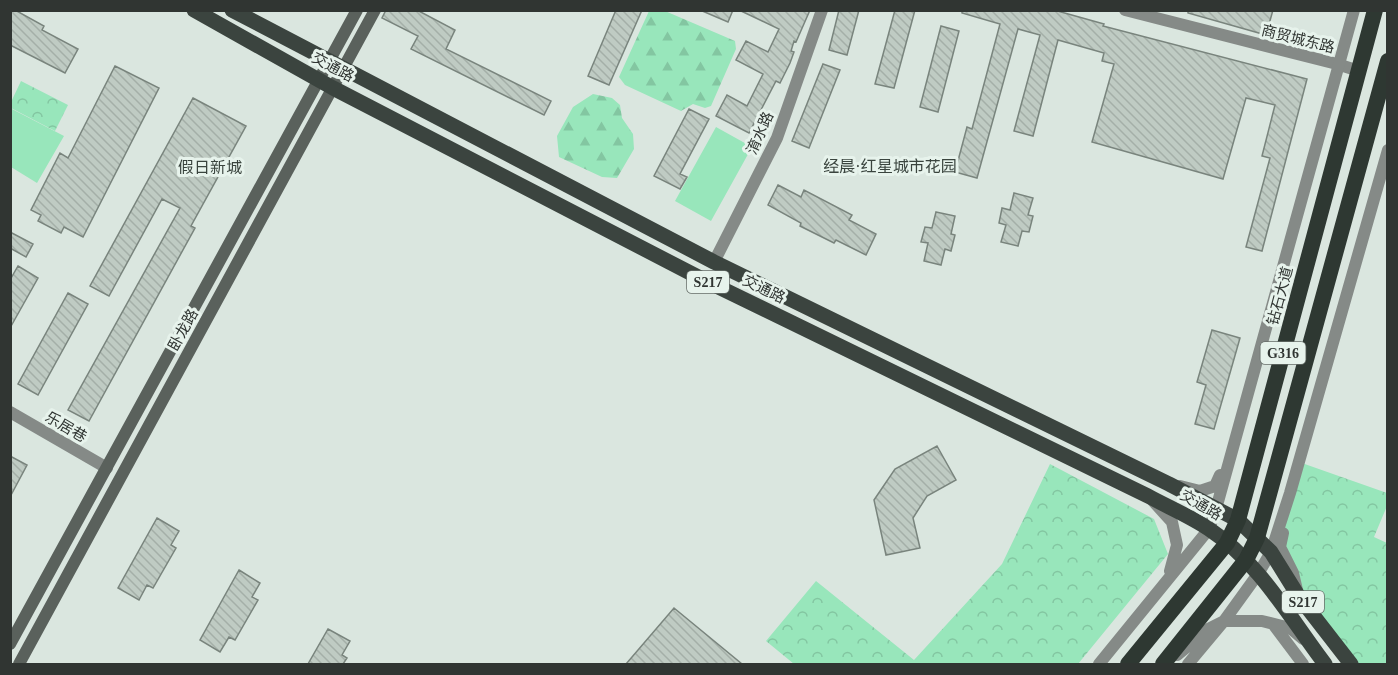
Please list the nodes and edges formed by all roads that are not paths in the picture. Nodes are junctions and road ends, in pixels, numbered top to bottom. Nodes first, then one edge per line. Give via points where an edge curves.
1 (194, 10) edge
2 (232, 10) edge
3 (357, 10) edge
4 (375, 10) edge
5 (822, 10) edge
6 (1125, 10) edge
7 (1353, 10) edge
8 (1376, 10) edge
9 (1388, 61) edge
10 (1337, 64) junction
11 (336, 66) junction
12 (1359, 71) junction
13 (319, 80) junction
14 (333, 88) junction
15 (1388, 150) edge
16 (1338, 240) junction
17 (1360, 247) junction
18 (714, 262) junction
19 (1276, 289) junction
20 (1299, 295) junction
21 (10, 412) edge
22 (1232, 452) junction
23 (107, 468) junction
24 (1169, 484) junction
25 (1290, 493) junction
26 (1148, 496) junction
27 (1216, 509) junction
28 (1238, 520) junction
29 (1209, 529) junction
30 (1257, 538) junction
31 (1227, 543) junction
32 (1271, 552) junction
33 (1246, 560) junction
34 (1258, 574) junction
35 (1162, 586) junction
36 (1299, 597) junction
37 (1224, 621) junction
38 (1273, 624) junction
39 (10, 644) edge
40 (1311, 646) junction
41 (19, 664) edge
42 (1099, 664) edge
43 (1128, 664) edge
44 (1164, 664) edge
45 (1188, 664) edge
46 (1303, 664) edge
47 (1325, 664) edge
48 (1351, 664) edge

1 - 13 main road, 交通路 / S217
2 - 11 main road, 交通路 / S217
3 - 11 main road, 卧龙路
4 - 11 main road, 卧龙路
5 - 18 street, 淯水路 via 777,138
6 - 10 street, 商贸城东路
7 - 10 street
8 - 12 highway, 钻石大道 / G316
9 - 16 highway, G316
10 - 12 street, 商贸城东路
10 - 19 street
11 - 13 main road, 卧龙路
11 - 14 main road, 卧龙路
11 - 18 main road, 交通路 / S217
12 - 20 highway, 钻石大道 / G316
13 - 14 main road, 交通路 / S217
13 - 23 main road, 卧龙路
14 - 26 main road, 交通路 / S217 via 702,279
14 - 41 main road, 卧龙路
15 - 17 street
16 - 17 street
16 - 30 highway, G316
17 - 25 street
18 - 24 main road, 交通路 / S217
19 - 20 street
19 - 22 street
20 - 28 highway, 钻石大道 / G316
21 - 23 street, 乐居巷
22 - 24 street via 1215,486 1200,491
22 - 27 street
23 - 39 main road, 卧龙路
24 - 27 main road, 交通路 / S217
25 - 32 street
25 - 36 street via 1280,547
26 - 29 main road, 交通路 / S217
26 - 35 street via 1172,522 1177,545 1173,566
27 - 28 main road, 交通路 / S217
27 - 29 street
28 - 30 main road, 交通路 / S217
28 - 31 highway, 钻石大道 / G316
29 - 31 main road, 交通路 / S217
29 - 35 street
30 - 32 main road, S217
30 - 33 highway, G316
31 - 33 main road, S217
31 - 43 highway, 钻石大道 / G316
32 - 34 street
32 - 36 main road, S217
33 - 34 main road, S217
33 - 44 highway, G316
34 - 37 street
34 - 40 main road, S217
35 - 42 street
36 - 48 main road, S217
37 - 38 street
37 - 44 street
37 - 45 street
38 - 40 street via 1290,628
38 - 46 street
40 - 47 main road, S217

